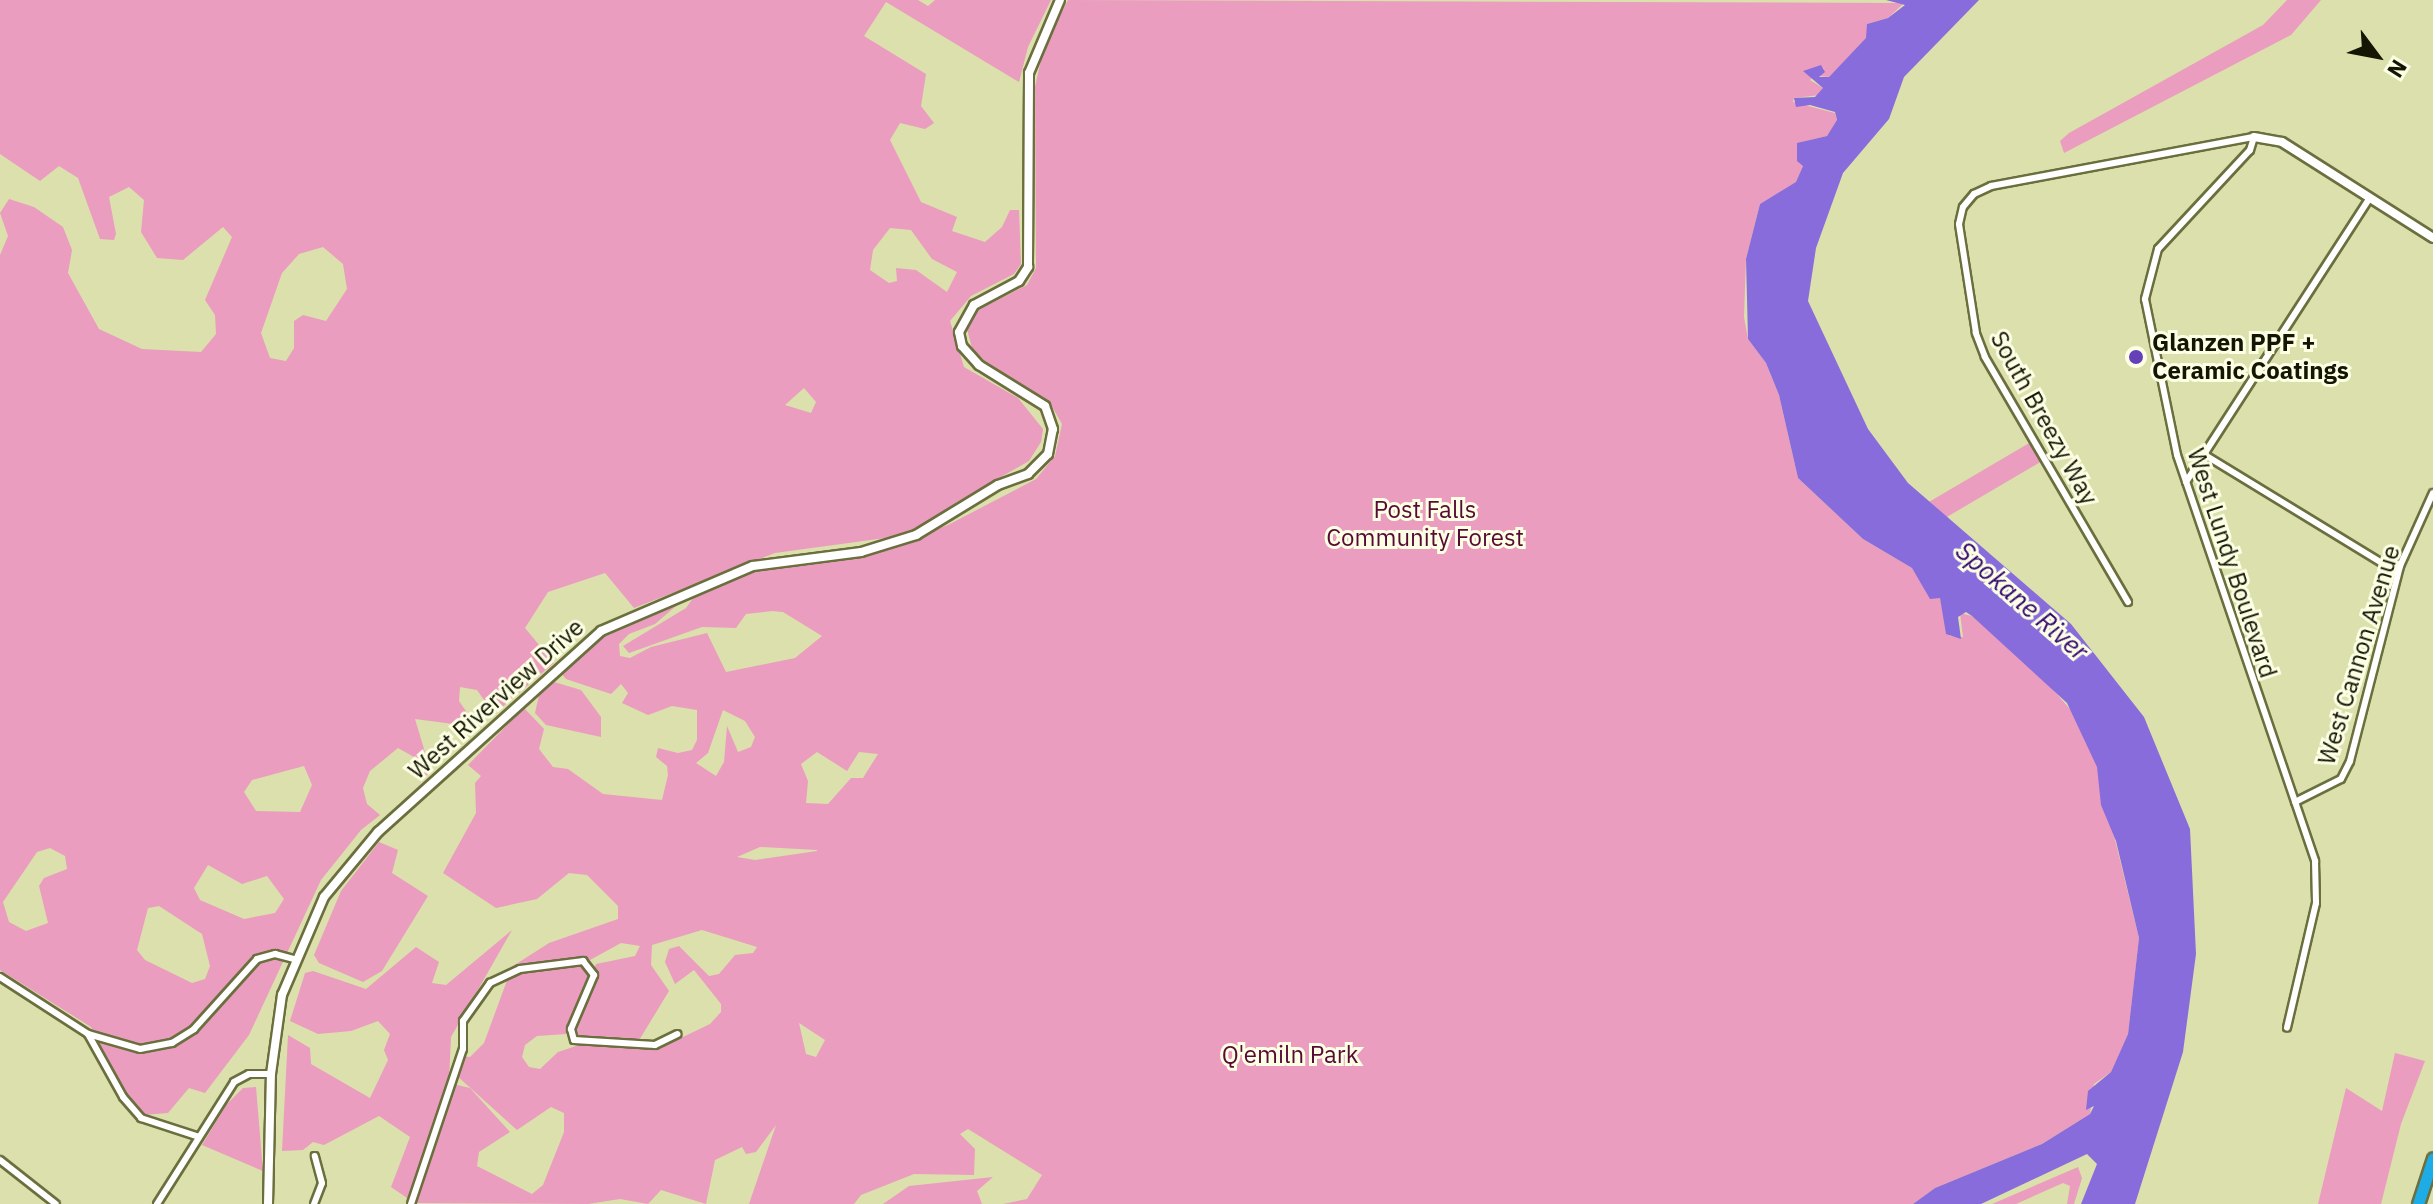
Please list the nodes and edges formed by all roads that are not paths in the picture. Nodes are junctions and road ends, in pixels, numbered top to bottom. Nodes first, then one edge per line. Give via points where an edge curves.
1 (1060, 0) edge
2 (2254, 137) junction
3 (2370, 198) junction
4 (2433, 238) edge
5 (2205, 455) junction
6 (2186, 482) junction
7 (2433, 493) edge
8 (2398, 573) junction
9 (2128, 602) dead end
10 (2295, 802) junction
11 (294, 959) junction
12 (0, 977) edge
13 (2287, 1028) dead end
14 (88, 1034) junction
15 (678, 1034) dead end
16 (271, 1074) junction
17 (199, 1137) junction
18 (315, 1156) dead end
19 (2433, 1158) edge
20 (0, 1160) edge
21 (56, 1204) edge
22 (157, 1204) edge
23 (268, 1204) edge
24 (314, 1204) edge
25 (411, 1204) edge
26 (2418, 1204) edge

1 - 11 street, West Riverview Drive via 1029,73 1028,267 1019,281 974,305 959,332 962,346 979,365 1045,406 1052,442 1040,464 902,540 861,552 753,566 601,631 355,857 324,897
2 - 3 street via 2282,142
2 - 6 street, West Lundy Boulevard via 2246,154 2162,243 2147,278 2146,307
2 - 9 street, South Breezy Way via 1991,186 1963,207 1959,224 1976,333 1985,357
3 - 4 street
3 - 5 street
5 - 6 street
5 - 8 street
6 - 10 street, West Lundy Boulevard
7 - 8 street, West Cannon Avenue
8 - 10 street, West Cannon Avenue via 2350,761 2341,779
10 - 13 street, West Lundy Boulevard via 2318,881
11 - 14 street via 275,954 257,959 194,1029 172,1043 129,1048
11 - 16 street, West Riverview Drive via 276,1024
12 - 14 street
14 - 17 street via 123,1097 141,1118
15 - 25 street via 655,1045 574,1040 571,1029 594,975 583,961 520,969 490,983 463,1021 463,1049
16 - 17 street via 249,1074 234,1082
16 - 23 street, West Riverview Drive
17 - 22 street
18 - 24 street via 322,1183
19 - 26 highway
20 - 21 street

